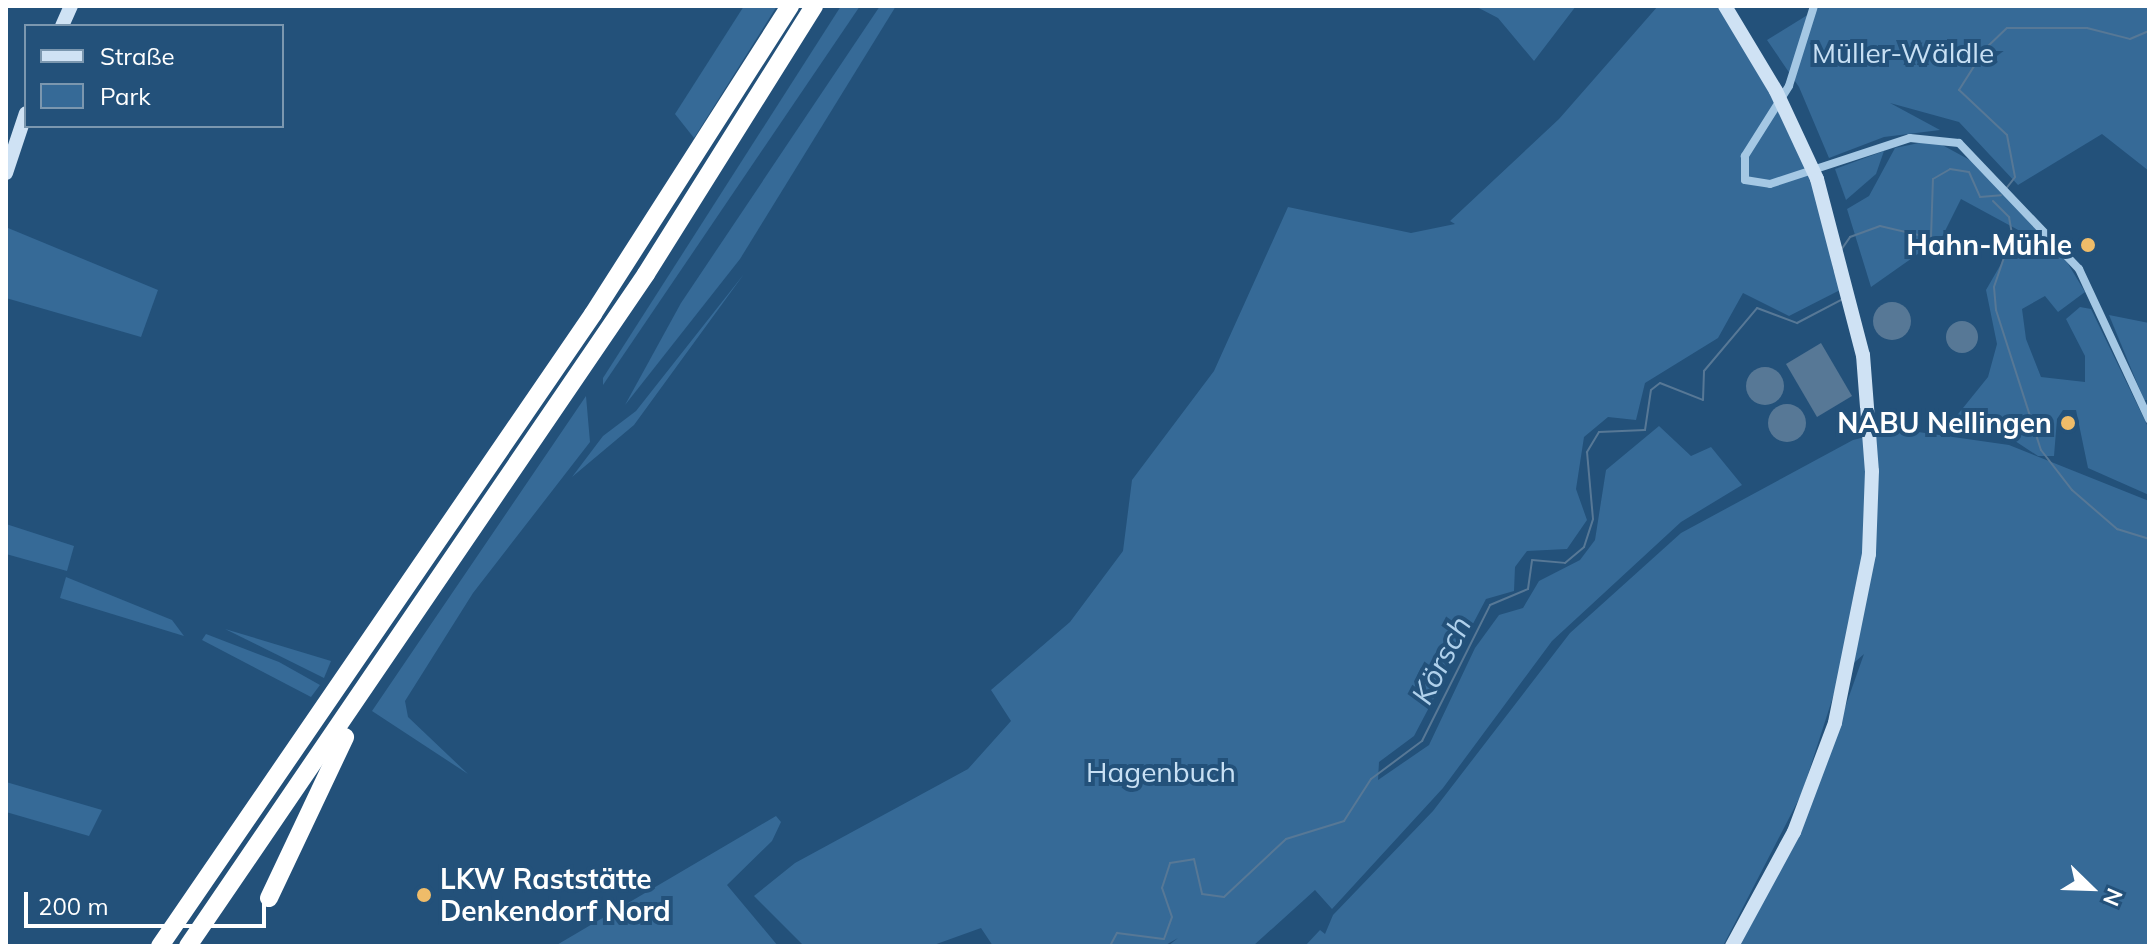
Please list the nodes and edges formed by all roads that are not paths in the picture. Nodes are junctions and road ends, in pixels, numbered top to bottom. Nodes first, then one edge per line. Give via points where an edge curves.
1 (790, 6) edge
2 (814, 6) edge
3 (1725, 6) edge
4 (1814, 6) edge
5 (24, 119) edge
6 (6, 173) edge
7 (2149, 419) edge
8 (386, 660) junction
9 (269, 898) dead end
10 (160, 946) edge
11 (188, 946) edge
12 (1732, 946) edge

1 - 10 highway via 593,314
2 - 8 highway via 646,274
3 - 12 main road, bridge via 1776,91 1817,179 1863,355 1869,554 1835,723 1794,832
4 - 7 street via 1789,86 1745,156 1745,180 1770,184 1935,136 1967,148 2017,197 2089,284 2121,369
5 - 6 main road
8 - 9 highway
8 - 11 highway

